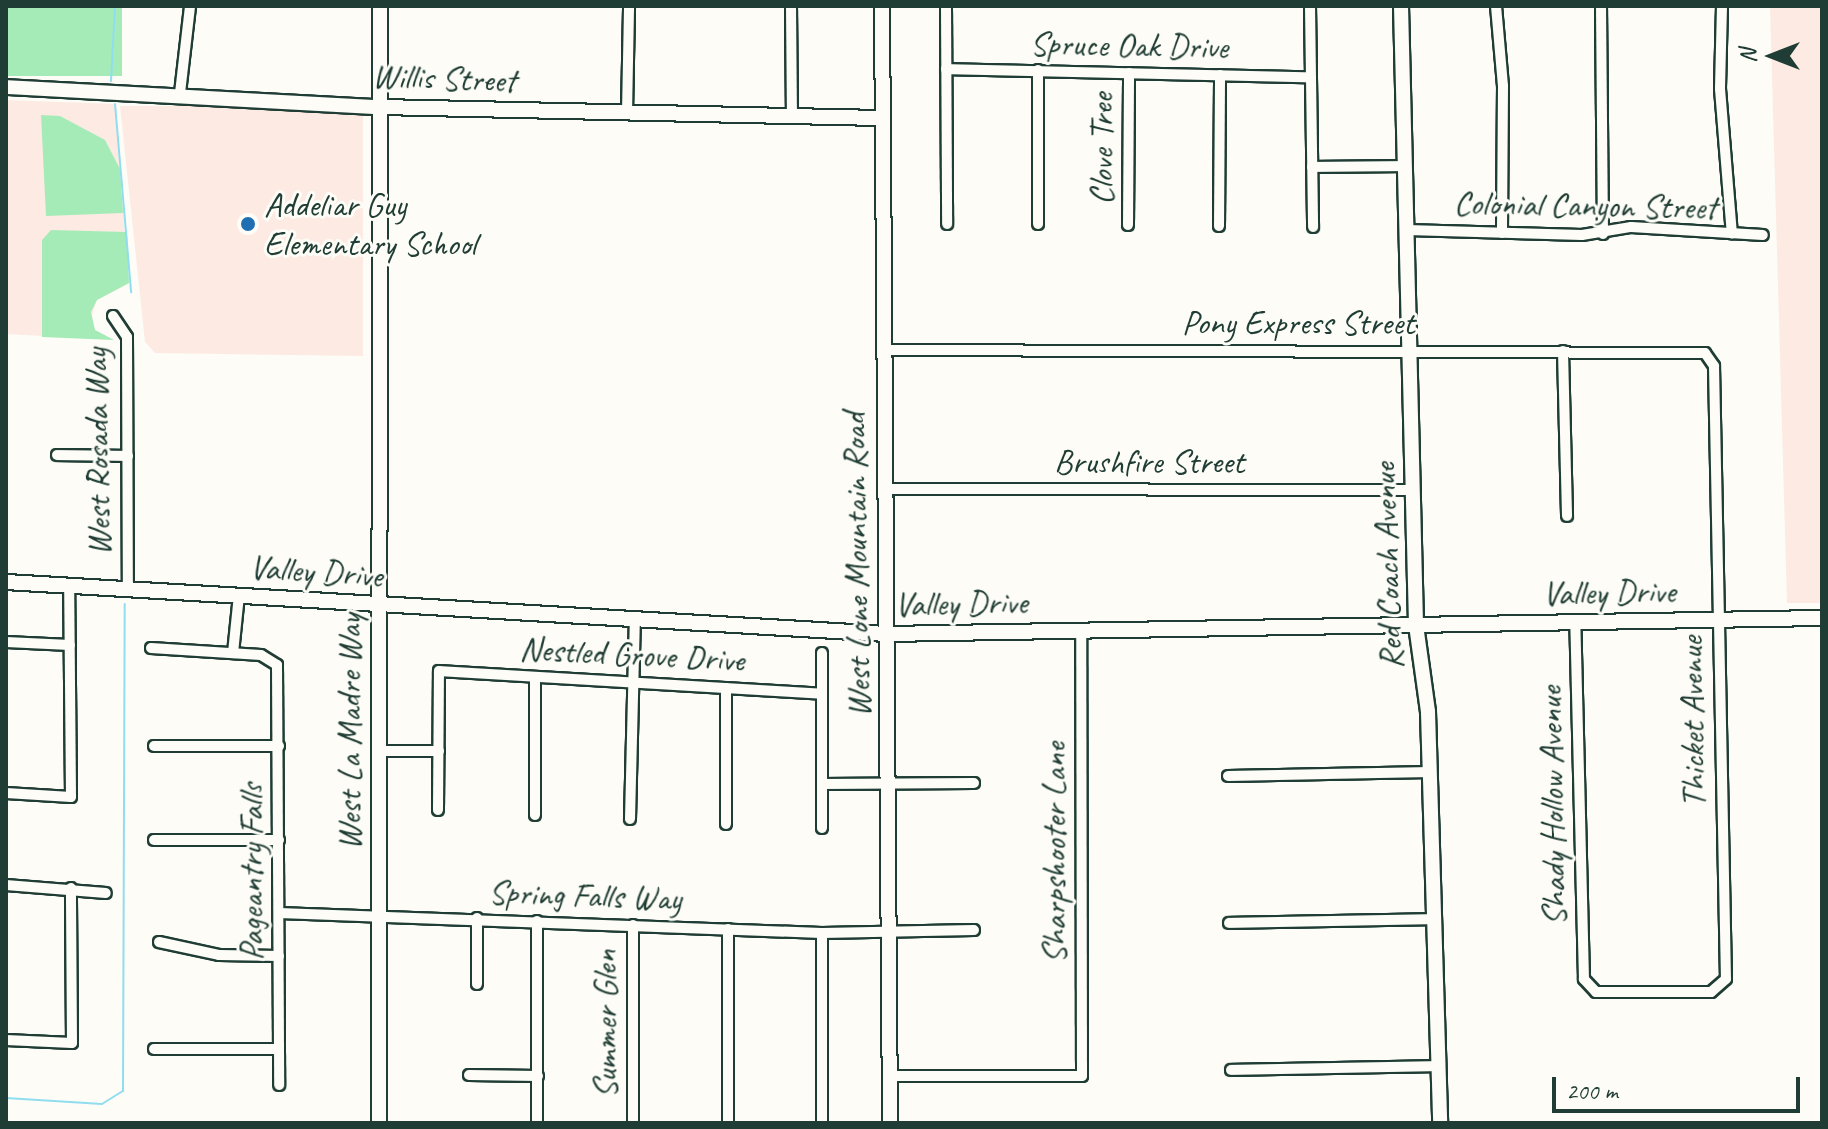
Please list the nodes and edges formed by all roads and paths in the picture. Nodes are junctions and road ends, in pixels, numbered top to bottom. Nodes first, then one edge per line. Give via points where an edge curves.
1 (190, 6) edge
2 (380, 6) edge
3 (629, 6) edge
4 (791, 6) edge
5 (882, 6) edge
6 (946, 6) edge
7 (1310, 6) edge
8 (1401, 6) edge
9 (1496, 6) edge
10 (1601, 6) edge
11 (1722, 6) edge
12 (946, 69) junction
13 (1038, 70) junction
14 (1129, 73) junction
15 (1220, 75) junction
16 (1311, 77) junction
17 (6, 87) edge
18 (180, 93) junction
19 (380, 107) junction
20 (627, 113) junction
21 (792, 116) junction
22 (881, 118) junction
23 (1406, 166) junction
24 (1312, 167) junction
25 (947, 224) dead end
26 (1038, 224) dead end
27 (1128, 225) dead end
28 (1219, 226) dead end
29 (1313, 227) dead end
30 (1407, 230) junction
31 (1502, 233) junction
32 (1603, 234) junction
33 (1732, 234) junction
34 (1763, 235) dead end
35 (113, 316) dead end
36 (883, 350) junction
37 (1410, 351) junction
38 (1563, 351) junction
39 (1711, 358) joint
40 (57, 455) dead end
41 (128, 456) junction
42 (885, 489) junction
43 (1414, 490) junction
44 (1567, 516) dead end
45 (6, 582) edge
46 (69, 585) junction
47 (128, 589) junction
48 (239, 595) junction
49 (380, 605) junction
50 (1822, 618) edge
51 (635, 619) junction
52 (1717, 620) junction
53 (1575, 622) junction
54 (1416, 625) junction
55 (1081, 631) junction
56 (886, 634) junction
57 (6, 642) edge
58 (70, 645) junction
59 (151, 648) dead end
60 (233, 653) junction
61 (822, 653) dead end
62 (535, 677) junction
63 (631, 684) junction
64 (726, 688) junction
65 (821, 694) junction
66 (154, 746) dead end
67 (279, 746) junction
68 (379, 751) junction
69 (439, 751) junction
70 (1431, 772) junction
71 (1228, 776) dead end
72 (974, 783) dead end
73 (822, 784) junction
74 (888, 784) junction
75 (6, 793) edge
76 (438, 810) dead end
77 (535, 815) dead end
78 (630, 819) dead end
79 (726, 824) dead end
80 (822, 828) dead end
81 (154, 840) dead end
82 (279, 840) junction
83 (6, 885) edge
84 (71, 888) junction
85 (106, 893) dead end
86 (279, 913) junction
87 (379, 918) junction
88 (477, 918) junction
89 (1435, 919) junction
90 (537, 921) junction
91 (1229, 923) dead end
92 (633, 925) junction
93 (728, 929) junction
94 (889, 930) junction
95 (974, 930) dead end
96 (822, 933) junction
97 (159, 942) dead end
98 (279, 956) junction
99 (477, 984) dead end
100 (1588, 988) joint
101 (6, 1040) edge
102 (154, 1049) dead end
103 (279, 1049) junction
104 (1438, 1066) junction
105 (1231, 1070) dead end
106 (469, 1075) dead end
107 (538, 1076) junction
108 (890, 1076) junction
109 (279, 1085) dead end
110 (379, 1123) edge
111 (537, 1123) edge
112 (633, 1123) edge
113 (728, 1123) edge
114 (822, 1123) edge
115 (890, 1123) edge
116 (1440, 1123) edge

1 - 18 street
2 - 19 street, West La Madre Way
3 - 20 street
4 - 21 street
5 - 22 street, West Lone Mountain Road
6 - 12 street
7 - 16 street
8 - 23 street, Red Coach Avenue
9 - 31 street via 1503,86
10 - 32 street
11 - 33 street via 1720,89
12 - 13 street, Spruce Oak Drive
12 - 25 street
13 - 14 street, Spruce Oak Drive
13 - 26 street
14 - 15 street, Spruce Oak Drive
14 - 27 street, Clove Tree
15 - 16 street, Spruce Oak Drive
15 - 28 street
16 - 24 street
17 - 18 street, Willis Street
18 - 19 street, Willis Street
19 - 20 street, Willis Street
19 - 49 street, West La Madre Way
20 - 21 street, Willis Street
21 - 22 street, Willis Street
22 - 36 street, West Lone Mountain Road
23 - 24 street
23 - 30 street, Red Coach Avenue
24 - 29 street
30 - 31 street, Colonial Canyon Street
30 - 37 street, Red Coach Avenue
31 - 32 street, Colonial Canyon Street
32 - 33 street, Colonial Canyon Street via 1631,227
33 - 34 street, Colonial Canyon Street
35 - 41 street, West Rosada Way via 127,337
36 - 37 street, Pony Express Street
36 - 42 street, West Lone Mountain Road
37 - 38 street, Pony Express Street
37 - 43 street, Red Coach Avenue
38 - 39 street, Pony Express Street via 1697,350
38 - 44 street
39 - 52 street, Thicket Avenue
40 - 41 street
41 - 47 street, West Rosada Way
42 - 43 street, Brushfire Street
42 - 56 street, West Lone Mountain Road
43 - 54 street, Red Coach Avenue
45 - 46 street, Valley Drive
46 - 47 street, Valley Drive
46 - 58 street
47 - 48 street, Valley Drive
48 - 49 street, Valley Drive
48 - 60 street
49 - 51 street, Valley Drive
49 - 68 street, West La Madre Way
50 - 52 street, Valley Drive
51 - 56 street, Valley Drive
51 - 63 street
52 - 53 street, Valley Drive
52 - 100 street, Thicket Avenue via 1726,979 1721,988
53 - 54 street, Valley Drive
53 - 100 street, Shady Hollow Avenue
54 - 55 street, Valley Drive
54 - 70 street, Red Coach Avenue
55 - 56 street, Valley Drive
55 - 108 street, Sharpshooter Lane via 1082,1076
56 - 74 street, West Lone Mountain Road
57 - 58 street
58 - 75 street via 71,797
59 - 60 street
60 - 67 street, Pageantry Falls via 273,660 279,673
61 - 65 street
62 - 63 street, Nestled Grove Drive
62 - 69 street, Nestled Grove Drive via 439,671
62 - 77 street
63 - 64 street, Nestled Grove Drive
63 - 78 street
64 - 65 street, Nestled Grove Drive
64 - 79 street
65 - 73 street
66 - 67 street
67 - 82 street, Pageantry Falls
68 - 69 street
68 - 87 street, West La Madre Way
69 - 76 street
70 - 71 street
70 - 89 street, Red Coach Avenue
72 - 74 street
73 - 74 street
73 - 80 street
74 - 94 street, West Lone Mountain Road
81 - 82 street
82 - 86 street, Pageantry Falls
83 - 84 street
84 - 85 street
84 - 101 street via 72,1043
86 - 87 street, Spring Falls Way
86 - 98 street, Pageantry Falls
87 - 88 street, Spring Falls Way
87 - 110 street, West La Madre Way
88 - 90 street, Spring Falls Way
88 - 99 street
89 - 91 street
89 - 104 street, Red Coach Avenue
90 - 92 street, Spring Falls Way
90 - 107 street
92 - 93 street, Spring Falls Way
92 - 112 street, Summer Glen
93 - 96 street, Spring Falls Way
93 - 113 street
94 - 95 street, Spring Falls Way
94 - 96 street, Spring Falls Way
94 - 108 street, West Lone Mountain Road
96 - 114 street
97 - 98 street via 219,955
98 - 103 street, Pageantry Falls
102 - 103 street
103 - 109 street, Pageantry Falls
104 - 105 street
104 - 116 street, Red Coach Avenue
106 - 107 street
107 - 111 street
108 - 115 street, West Lone Mountain Road

